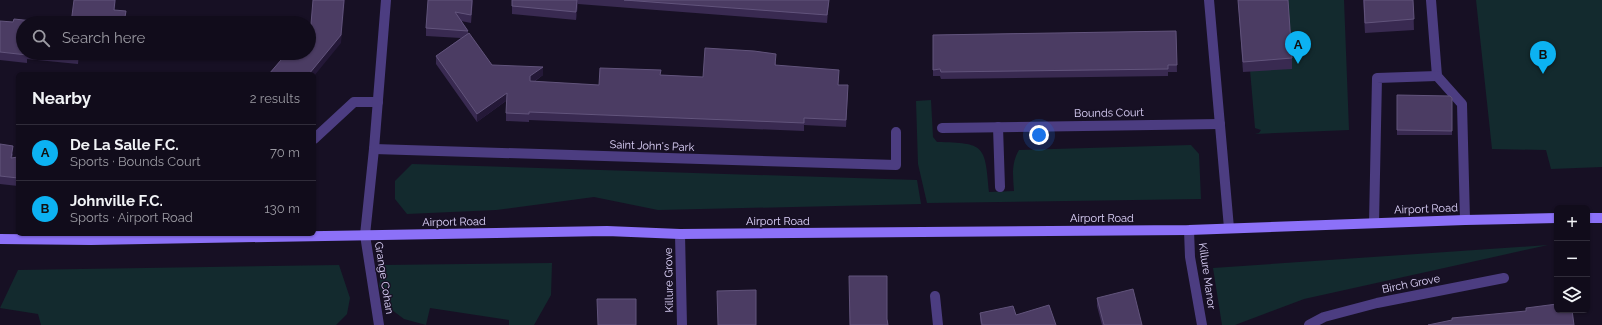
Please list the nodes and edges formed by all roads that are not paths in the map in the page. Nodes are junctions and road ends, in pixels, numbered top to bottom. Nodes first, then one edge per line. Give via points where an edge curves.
1 (386, 0) edge
2 (1209, 0) edge
3 (1431, 0) edge
4 (1438, 76) junction
5 (378, 102) junction
6 (1220, 124) junction
7 (998, 127) junction
8 (942, 128) dead end
9 (896, 132) dead end
10 (316, 137) edge
11 (374, 149) junction
12 (1000, 187) dead end
13 (1554, 218) edge
14 (1590, 218) edge
15 (1602, 218) edge
16 (1465, 220) junction
17 (1374, 223) junction
18 (1229, 228) junction
19 (1189, 230) junction
20 (680, 234) junction
21 (316, 235) edge
22 (365, 235) junction
23 (229, 236) edge
24 (93, 237) edge
25 (0, 239) edge
26 (1504, 278) dead end
27 (935, 296) dead end
28 (1325, 321) edge
29 (379, 325) edge
30 (682, 325) edge
31 (938, 325) edge
32 (1202, 325) edge
33 (1309, 325) edge

1 - 5 street
2 - 6 street
3 - 4 street
4 - 16 street via 1462,104
4 - 17 street via 1377,78
5 - 10 street via 354,102
5 - 11 street
6 - 7 street, Bounds Court
6 - 18 street
7 - 8 street, Bounds Court
7 - 12 street
9 - 11 street, Saint John's Park via 896,165
11 - 22 street
13 - 16 main road, Airport Road
14 - 15 main road
16 - 17 main road, Airport Road
17 - 18 main road, Airport Road
18 - 19 main road, Airport Road
19 - 20 main road, Airport Road
19 - 32 street, Killure Manor via 1190,257
20 - 22 main road, Airport Road via 607,232
20 - 30 street, Killure Grove
21 - 22 main road, Airport Road
22 - 29 street, Grange Cohan
23 - 24 main road, Airport Road
24 - 25 main road, Airport Road
26 - 28 street, Birch Grove via 1376,302
27 - 31 street
28 - 33 street, Birch Grove

